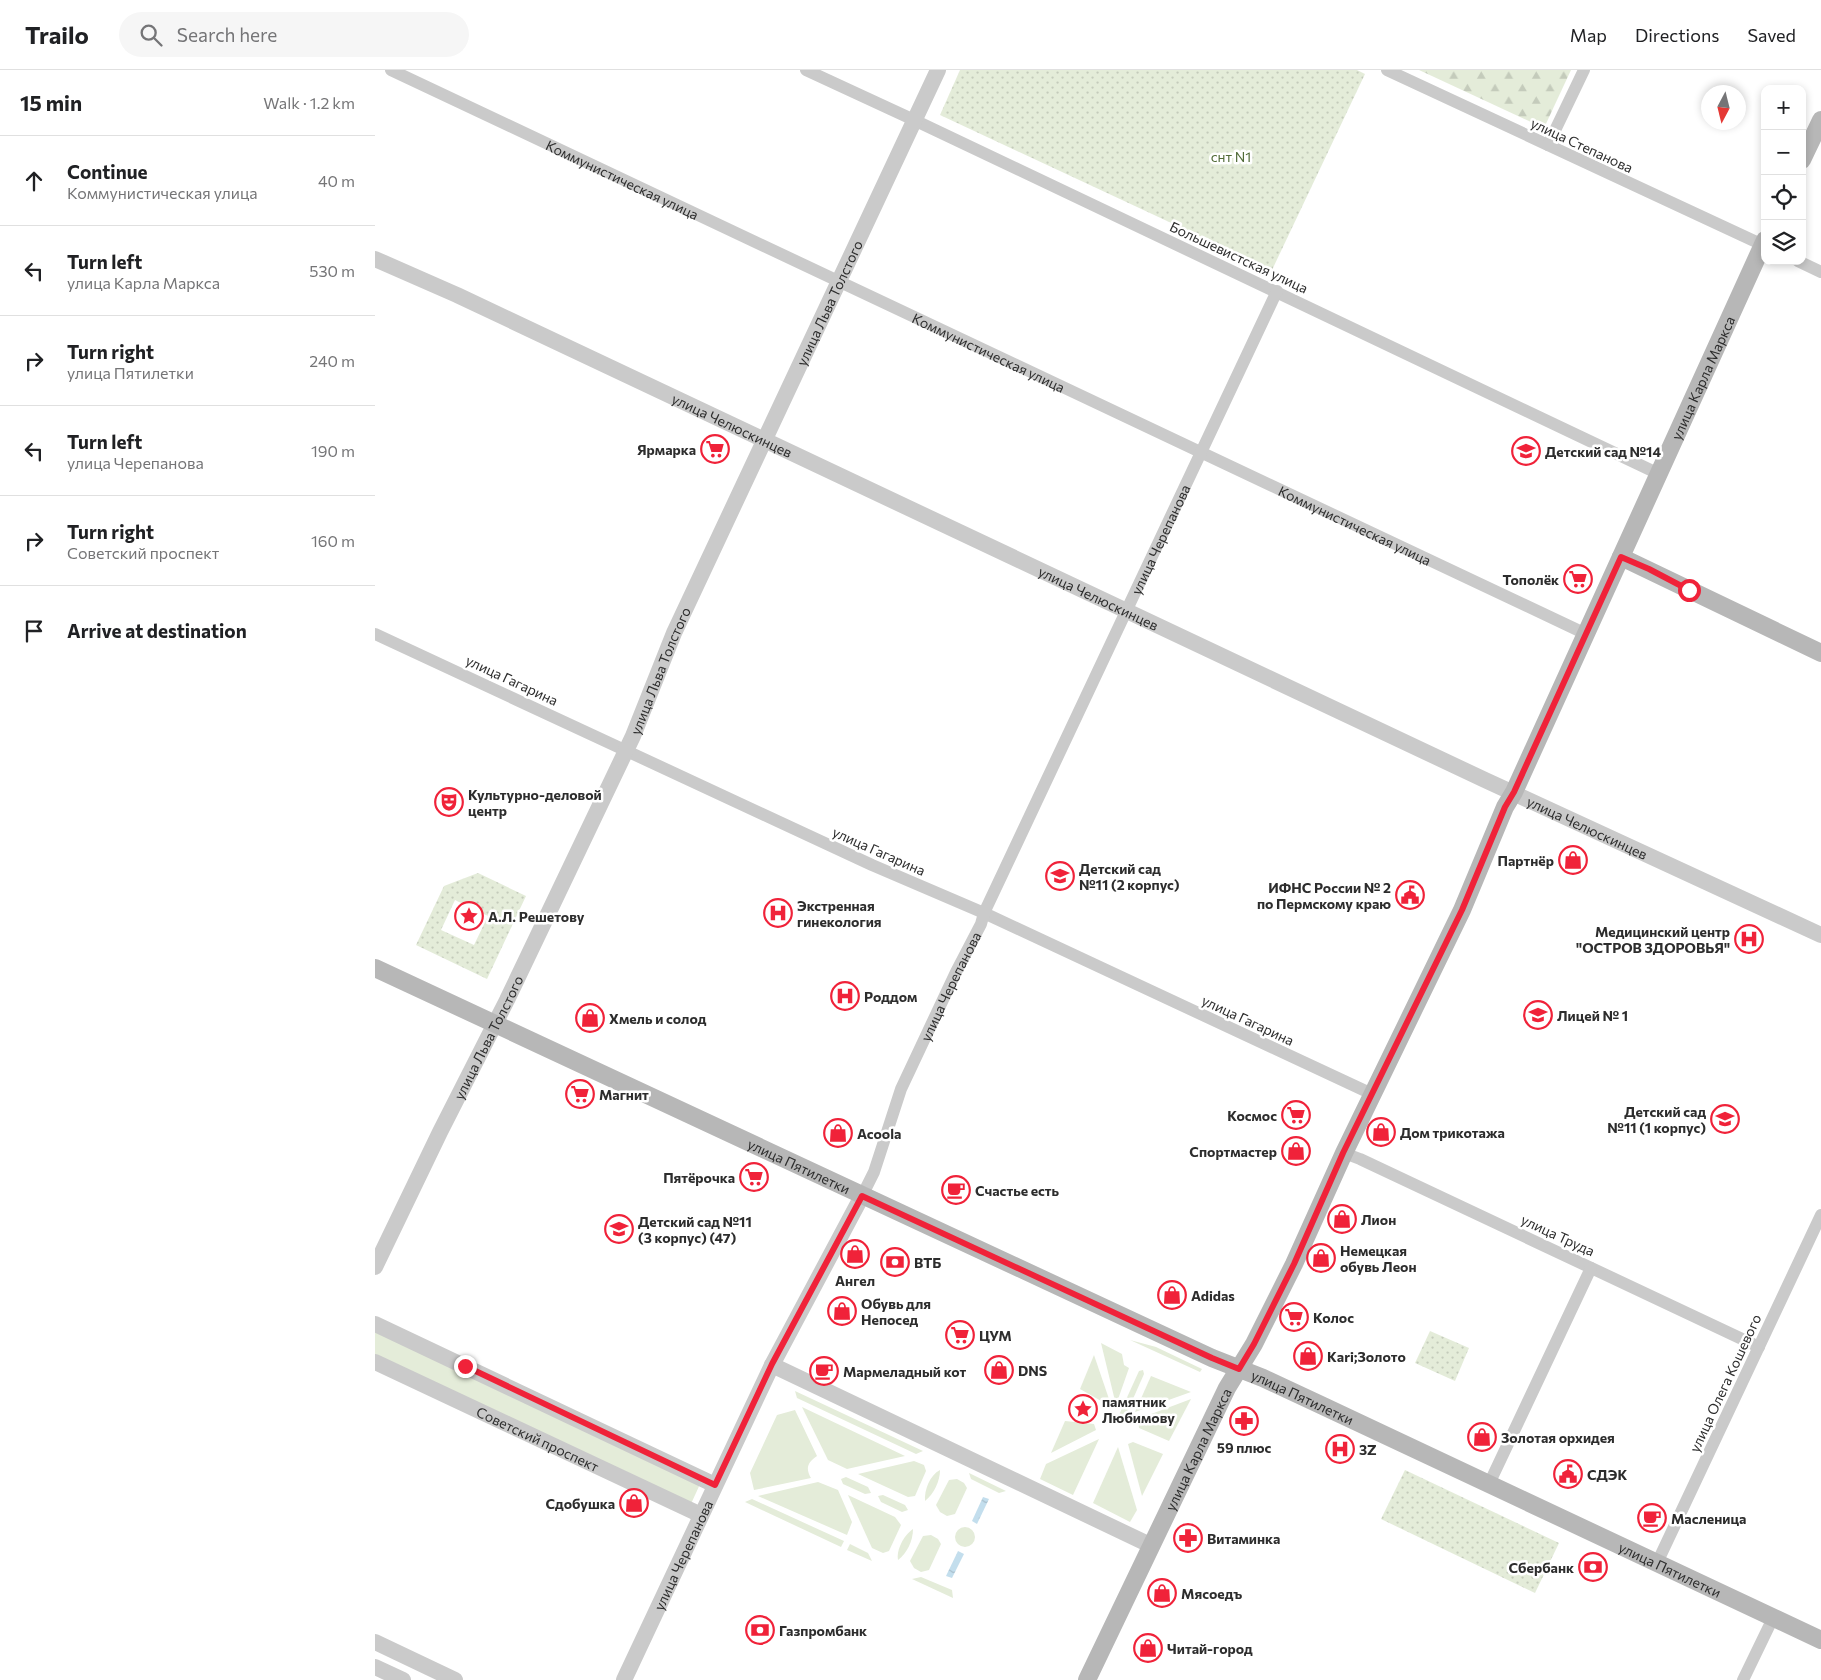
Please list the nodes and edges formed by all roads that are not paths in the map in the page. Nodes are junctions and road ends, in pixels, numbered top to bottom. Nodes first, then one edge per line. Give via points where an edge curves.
1 (391, 70) edge
2 (805, 70) edge
3 (938, 70) edge
4 (1387, 70) edge
5 (1584, 70) edge
6 (914, 120) junction
7 (1821, 120) edge
8 (1548, 145) junction
9 (1806, 152) edge
10 (1761, 243) edge
11 (1761, 251) edge
12 (375, 259) edge
13 (1806, 265) edge
14 (1821, 272) edge
15 (840, 282) junction
16 (1277, 292) junction
17 (765, 440) junction
18 (1201, 452) junction
19 (1659, 474) junction
20 (1621, 557) junction
21 (1126, 610) junction
22 (375, 634) edge
23 (1586, 634) junction
24 (1821, 653) edge
25 (626, 750) junction
26 (1514, 792) junction
27 (984, 913) junction
28 (1821, 935) edge
29 (375, 968) edge
30 (496, 1024) junction
31 (1372, 1094) junction
32 (1343, 1153) junction
33 (862, 1196) junction
34 (1821, 1215) edge
35 (375, 1267) edge
36 (1591, 1268) junction
37 (375, 1324) edge
38 (1759, 1346) junction
39 (375, 1362) edge
40 (772, 1364) junction
41 (1239, 1369) junction
42 (1489, 1484) junction
43 (715, 1485) junction
44 (701, 1515) junction
45 (1150, 1546) junction
46 (1657, 1563) junction
47 (1773, 1618) junction
48 (1821, 1640) edge
49 (375, 1642) edge
50 (375, 1667) edge
51 (403, 1680) edge
52 (455, 1680) edge
53 (624, 1680) edge
54 (1087, 1680) edge
55 (1743, 1680) edge

1 - 15 street, Коммунистическая улица
2 - 6 street, Большевистская улица
3 - 6 street, улица Льва Толстого
4 - 8 street, улица Степанова
5 - 8 street
6 - 15 street, улица Льва Толстого
6 - 16 street, Большевистская улица
7 - 9 main road
8 - 10 street, улица Степанова
11 - 19 main road, улица Карла Маркса
12 - 17 street, улица Челюскинцев
13 - 14 street
15 - 17 street, улица Льва Толстого
15 - 18 street, Коммунистическая улица
16 - 18 street, улица Черепанова
16 - 19 street, Большевистская улица
17 - 21 street, улица Челюскинцев
17 - 25 street, улица Льва Толстого via 674,633
18 - 21 street, улица Черепанова
18 - 23 street, Коммунистическая улица
19 - 20 main road, улица Карла Маркса
20 - 23 main road, улица Карла Маркса
20 - 24 main road
21 - 26 street, улица Челюскинцев
21 - 27 street, улица Черепанова
22 - 25 street, улица Гагарина
23 - 26 main road, улица Карла Маркса
25 - 27 street, улица Гагарина via 872,865
25 - 30 street, улица Льва Толстого
26 - 28 street, улица Челюскинцев
26 - 31 main road, улица Карла Маркса via 1462,910
27 - 31 street, улица Гагарина
27 - 33 street, улица Черепанова via 901,1089 874,1172
29 - 30 main road, улица Пятилетки
30 - 33 main road, улица Пятилетки
30 - 35 street, улица Льва Толстого
31 - 32 main road, улица Карла Маркса
32 - 36 street, улица Труда
32 - 41 main road, улица Карла Маркса via 1294,1264
33 - 40 street, улица Черепанова
33 - 41 main road, улица Пятилетки
34 - 38 street, улица Олега Кошевого
36 - 38 street, улица Труда
36 - 42 street
37 - 43 street
38 - 46 street, улица Олега Кошевого
39 - 44 street, Советский проспект
40 - 43 street, улица Черепанова
40 - 45 street
41 - 42 main road, улица Пятилетки
41 - 45 main road, улица Карла Маркса
42 - 46 main road, улица Пятилетки
43 - 44 street, улица Черепанова
44 - 53 street, улица Черепанова
45 - 54 main road, улица Карла Маркса
46 - 47 main road, улица Пятилетки
47 - 48 main road, улица Пятилетки
47 - 55 street
49 - 52 street
50 - 51 street

